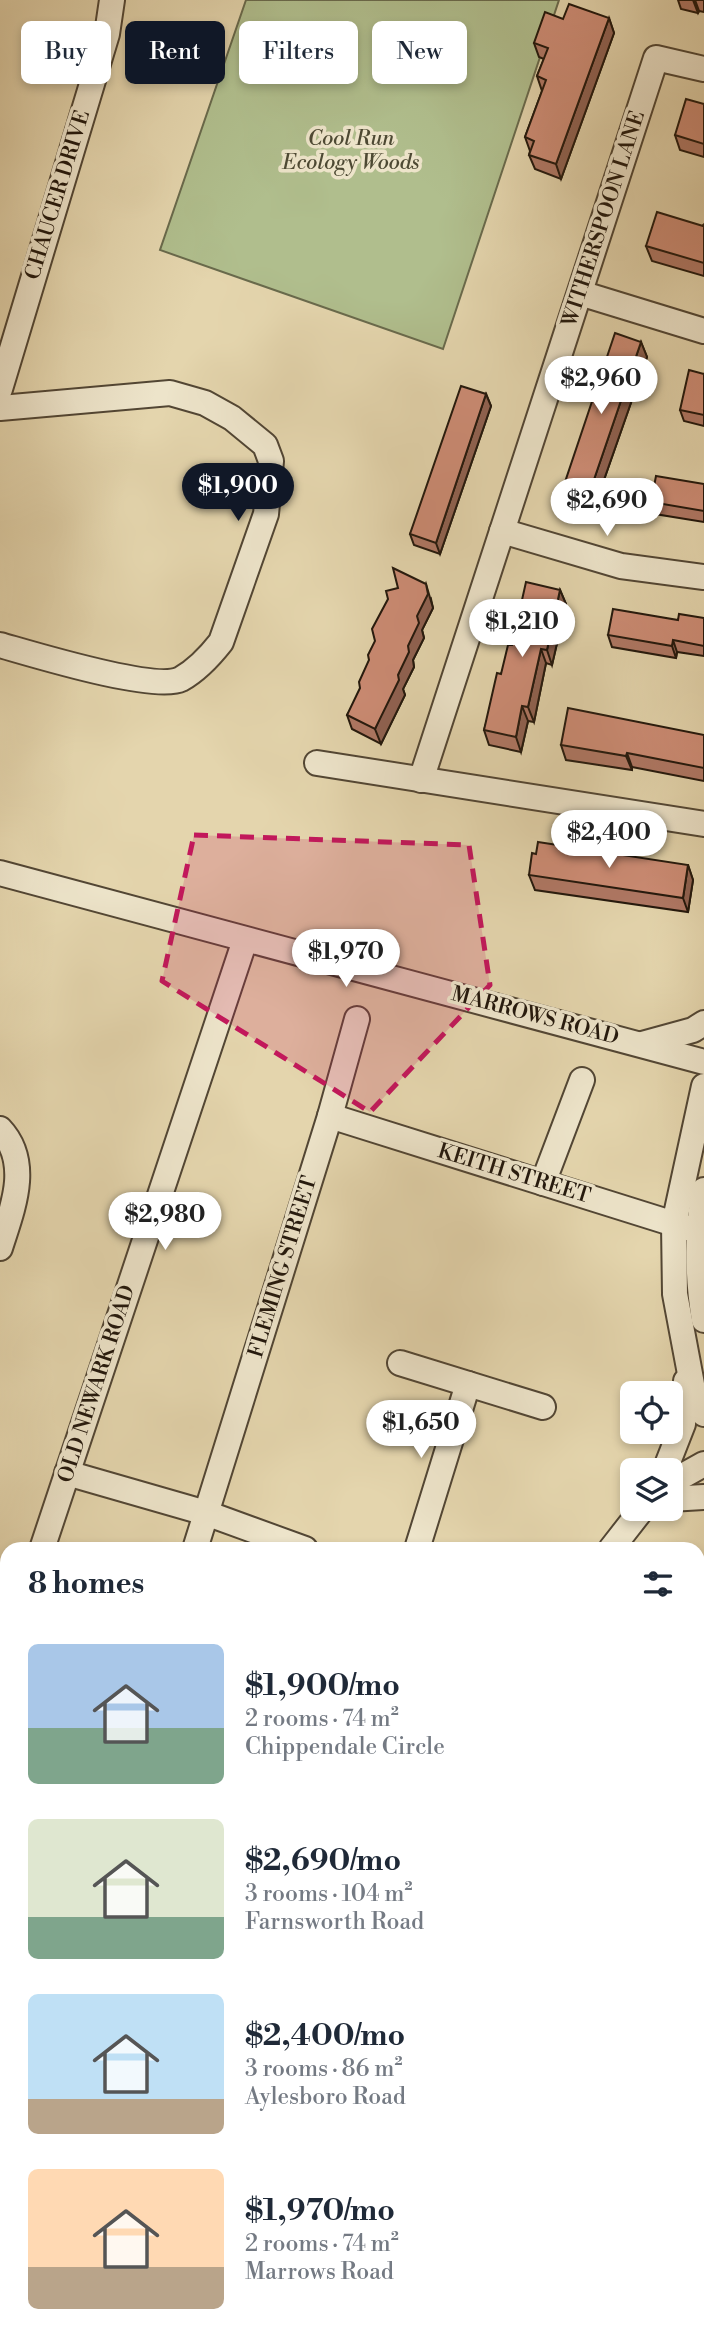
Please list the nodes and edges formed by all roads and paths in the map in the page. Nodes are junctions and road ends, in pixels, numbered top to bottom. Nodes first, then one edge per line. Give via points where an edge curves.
1 (112, 0) edge
2 (704, 69) edge
3 (580, 293) junction
4 (704, 331) edge
5 (0, 389) edge
6 (0, 408) edge
7 (502, 531) junction
8 (704, 577) edge
9 (0, 645) edge
10 (317, 763) dead end
11 (421, 780) junction
12 (704, 824) edge
13 (0, 873) edge
14 (245, 940) junction
15 (357, 1019) dead end
16 (704, 1023) edge
17 (640, 1045) junction
18 (704, 1062) edge
19 (582, 1080) dead end
20 (704, 1086) edge
21 (330, 1116) junction
22 (0, 1129) edge
23 (543, 1183) junction
24 (704, 1190) edge
25 (674, 1224) junction
26 (699, 1229) junction
27 (0, 1248) edge
28 (704, 1320) edge
29 (685, 1356) junction
30 (400, 1363) dead end
31 (468, 1384) junction
32 (543, 1407) dead end
33 (704, 1415) edge
34 (670, 1458) edge
35 (704, 1464) edge
36 (67, 1473) junction
37 (683, 1476) edge
38 (704, 1497) edge
39 (683, 1498) edge
40 (206, 1513) junction
41 (634, 1521) edge
42 (44, 1542) edge
43 (197, 1542) edge
44 (286, 1542) edge
45 (419, 1542) edge
46 (617, 1542) edge

1 - 5 street, CHAUCER DRIVE via 107,34
2 - 3 street, WITHERSPOON LANE via 656,58
3 - 4 street
3 - 7 street, WITHERSPOON LANE
6 - 9 street via 170,393 205,403 232,418 265,445 271,461 266,514 221,642 208,659 179,680 86,670
7 - 8 street via 621,566
7 - 11 street, WITHERSPOON LANE
10 - 11 street
11 - 12 street
13 - 14 street, MARROWS ROAD
14 - 17 street, MARROWS ROAD
14 - 36 street, OLD NEWARK ROAD
15 - 21 street, FLEMING STREET
16 - 17 street
17 - 18 street, MARROWS ROAD
19 - 23 street
20 - 25 street
21 - 23 street, KEITH STREET
21 - 40 street, FLEMING STREET
22 - 27 street via 18,1160 16,1198
23 - 25 street, KEITH STREET
24 - 26 street
25 - 26 street, KEITH STREET
25 - 29 street via 675,1294
26 - 28 street
29 - 33 street
29 - 34 street via 683,1424
30 - 31 street
31 - 32 street
31 - 45 street
35 - 37 street
36 - 40 street
36 - 42 street, OLD NEWARK ROAD
38 - 39 street
40 - 43 street, FLEMING STREET
40 - 44 street
41 - 46 street

